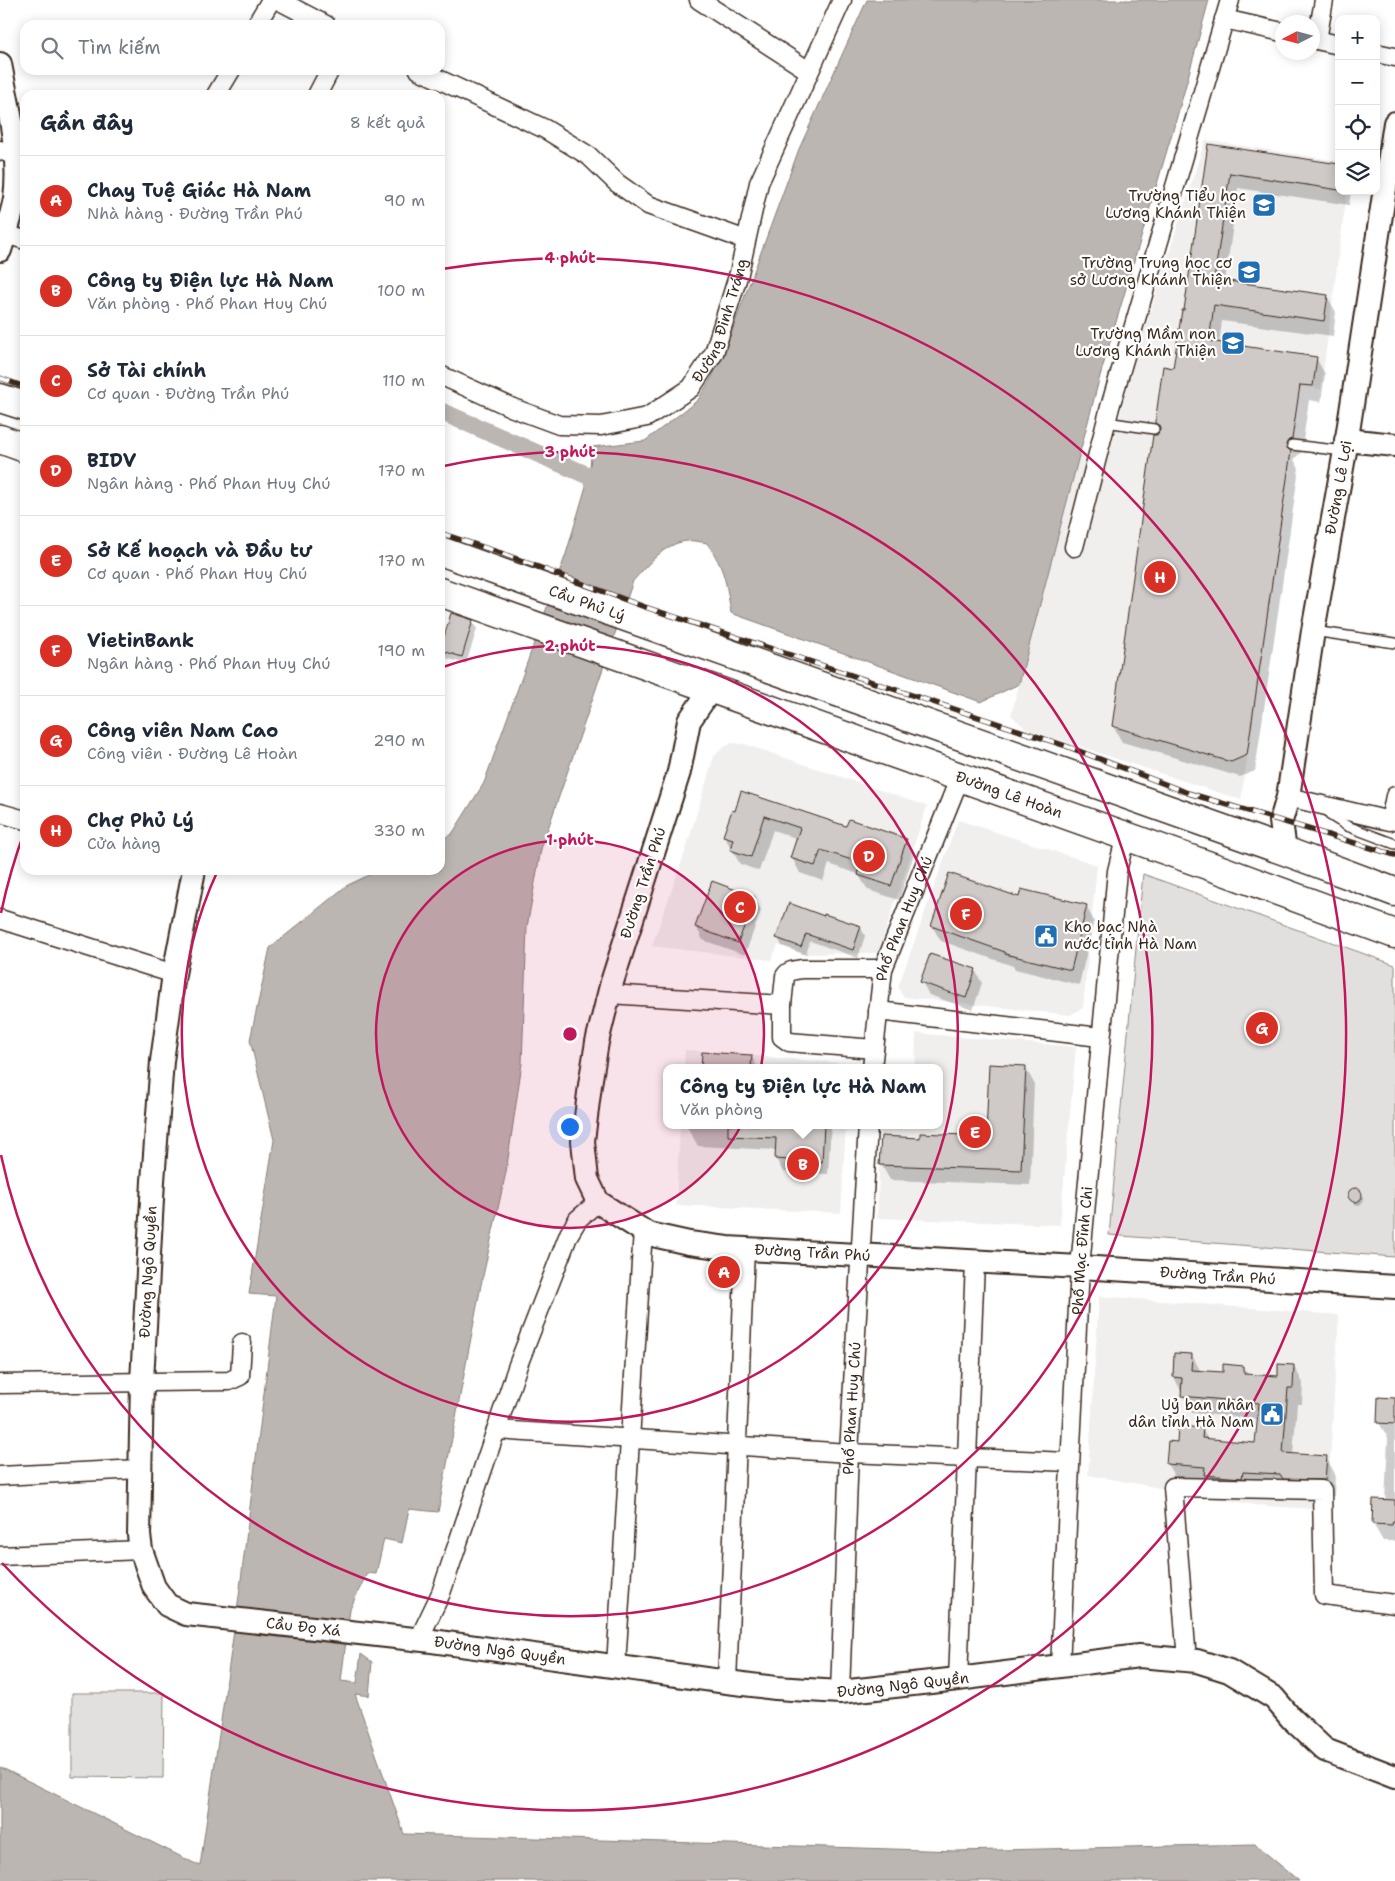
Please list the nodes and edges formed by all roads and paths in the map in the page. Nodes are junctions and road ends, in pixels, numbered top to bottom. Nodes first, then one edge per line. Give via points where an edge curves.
1 (270, 0) edge
2 (278, 0) edge
3 (699, 0) edge
4 (842, 0) edge
5 (1230, 0) edge
6 (1324, 0) edge
7 (1320, 17) edge
8 (1224, 19) junction
9 (259, 20) edge
10 (316, 20) edge
11 (1275, 30) edge
12 (1320, 40) edge
13 (1335, 44) edge
14 (1380, 54) edge
15 (1395, 57) edge
16 (0, 64) edge
17 (809, 71) junction
18 (228, 75) edge
19 (327, 75) edge
20 (430, 75) edge
21 (219, 90) edge
22 (320, 90) edge
23 (1395, 123) edge
24 (8, 153) edge
25 (20, 198) edge
26 (746, 240) junction
27 (10, 242) edge
28 (445, 377) edge
29 (0, 398) edge
30 (20, 404) edge
31 (1106, 422) junction
32 (1154, 429) dead end
33 (0, 439) edge
34 (1292, 445) dead end
35 (1345, 445) junction
36 (1395, 445) edge
37 (20, 446) edge
38 (1074, 548) dead end
39 (445, 553) edge
40 (445, 594) edge
41 (1313, 631) junction
42 (1395, 642) edge
43 (725, 652) junction
44 (711, 689) junction
45 (960, 777) junction
46 (1395, 796) edge
47 (1288, 797) junction
48 (1326, 806) junction
49 (0, 813) edge
50 (20, 819) edge
51 (1129, 837) junction
52 (1395, 844) edge
53 (1285, 851) junction
54 (193, 875) edge
55 (1273, 889) junction
56 (1395, 892) edge
57 (0, 919) edge
58 (1395, 934) edge
59 (883, 969) junction
60 (174, 974) junction
61 (609, 994) junction
62 (782, 1005) junction
63 (878, 1012) junction
64 (1100, 1037) junction
65 (874, 1049) junction
66 (872, 1064) edge
67 (868, 1129) edge
68 (598, 1202) junction
69 (643, 1230) junction
70 (745, 1249) junction
71 (861, 1256) junction
72 (974, 1262) junction
73 (1080, 1267) junction
74 (1395, 1287) edge
75 (242, 1343) dead end
76 (142, 1381) junction
77 (0, 1384) edge
78 (496, 1430) junction
79 (630, 1438) junction
80 (737, 1444) junction
81 (850, 1453) junction
82 (967, 1456) junction
83 (1069, 1462) junction
84 (140, 1469) junction
85 (0, 1476) edge
86 (141, 1550) junction
87 (0, 1556) edge
88 (1395, 1604) edge
89 (230, 1620) joint
90 (376, 1636) joint
91 (418, 1639) junction
92 (1187, 1660) junction
93 (616, 1666) junction
94 (1060, 1666) junction
95 (958, 1679) junction
96 (727, 1682) junction
97 (840, 1692) junction
98 (1395, 1777) edge

1 - 9 street
2 - 10 street
3 - 17 street
4 - 17 street, Đường Đinh Tráng
5 - 8 street
6 - 7 street
8 - 11 street
8 - 31 street
12 - 13 street
14 - 15 street
16 - 24 street via 13,133
17 - 26 street, Đường Đinh Tráng via 759,183
18 - 21 street
19 - 22 street
20 - 26 street via 545,129 589,156 617,183 648,205
23 - 35 street, Đường Lê Lợi
24 - 25 street
25 - 27 street
26 - 28 street, Đường Đinh Tráng via 714,353 691,388 647,418 601,426 559,426
29 - 30 main road
31 - 32 lane
31 - 38 street
33 - 37 main road
34 - 35 lane
35 - 36 street
35 - 41 street, Đường Lê Lợi
39 - 43 main road, Cầu Phủ Lý
40 - 44 main road, Đường Lê Hoàn
41 - 42 lane
41 - 47 street, Đường Lê Lợi
43 - 44 main road
43 - 53 main road
44 - 45 main road, Đường Lê Hoàn
44 - 61 street, Đường Trần Phú via 689,721 679,772
45 - 51 main road, Đường Lê Hoàn
45 - 59 street, Phố Phan Huy Chú
46 - 48 street via 1390,821
47 - 48 street
47 - 53 street, Đường Lê Lợi via 1281,821
48 - 52 lane via 1331,816 1347,826
49 - 50 street
51 - 55 main road, Đường Lê Hoàn
51 - 64 street, Phố Mạc Đĩnh Chi via 1116,871
53 - 55 main road
53 - 56 main road
54 - 60 street, Đường Ngô Quyền
55 - 58 main road, Đường Lê Hoàn
57 - 60 street
59 - 62 street via 794,970 785,976
59 - 63 street, Phố Phan Huy Chú
60 - 76 street, Đường Ngô Quyền via 162,1061 154,1162
61 - 62 street
61 - 68 street, Đường Trần Phú via 590,1085 583,1141 587,1179
62 - 65 street via 782,1036 789,1042
63 - 64 street
63 - 65 street, Phố Phan Huy Chú
64 - 73 street, Phố Mạc Đĩnh Chi
65 - 66 street, Phố Phan Huy Chú
67 - 71 street, Phố Phan Huy Chú
68 - 69 street, Đường Trần Phú
68 - 78 street via 578,1218 569,1234
69 - 70 street, Đường Trần Phú via 689,1243
69 - 79 street
70 - 71 street, Đường Trần Phú
70 - 80 street
71 - 72 street, Đường Trần Phú
71 - 81 street, Phố Phan Huy Chú
72 - 73 street, Đường Trần Phú
72 - 82 street
73 - 74 street, Đường Trần Phú
73 - 83 street, Phố Mạc Đĩnh Chi
75 - 76 street via 240,1376 235,1380
76 - 77 street
76 - 84 street, Đường Ngô Quyền
78 - 79 street
78 - 91 street via 441,1593
79 - 80 street
79 - 93 street
80 - 81 street
80 - 96 street
81 - 82 street
81 - 97 street, Phố Phan Huy Chú
82 - 83 street
82 - 95 street
83 - 94 street, Phố Mạc Đĩnh Chi
84 - 85 street
84 - 86 street, Đường Ngô Quyền
86 - 87 street
86 - 89 street, Đường Ngô Quyền via 154,1587 167,1606 186,1614
88 - 92 street via 1324,1595 1322,1490 1173,1487
89 - 90 street, Cầu Đọ Xá
90 - 91 street, Đường Ngô Quyền
91 - 93 street, Đường Ngô Quyền
92 - 94 street, Đường Ngô Quyền via 1139,1656
92 - 98 street, Đường Ngô Quyền via 1229,1670 1274,1698 1325,1750
93 - 96 street, Đường Ngô Quyền
94 - 95 street, Đường Ngô Quyền
95 - 97 street, Đường Ngô Quyền
96 - 97 street, Đường Ngô Quyền

